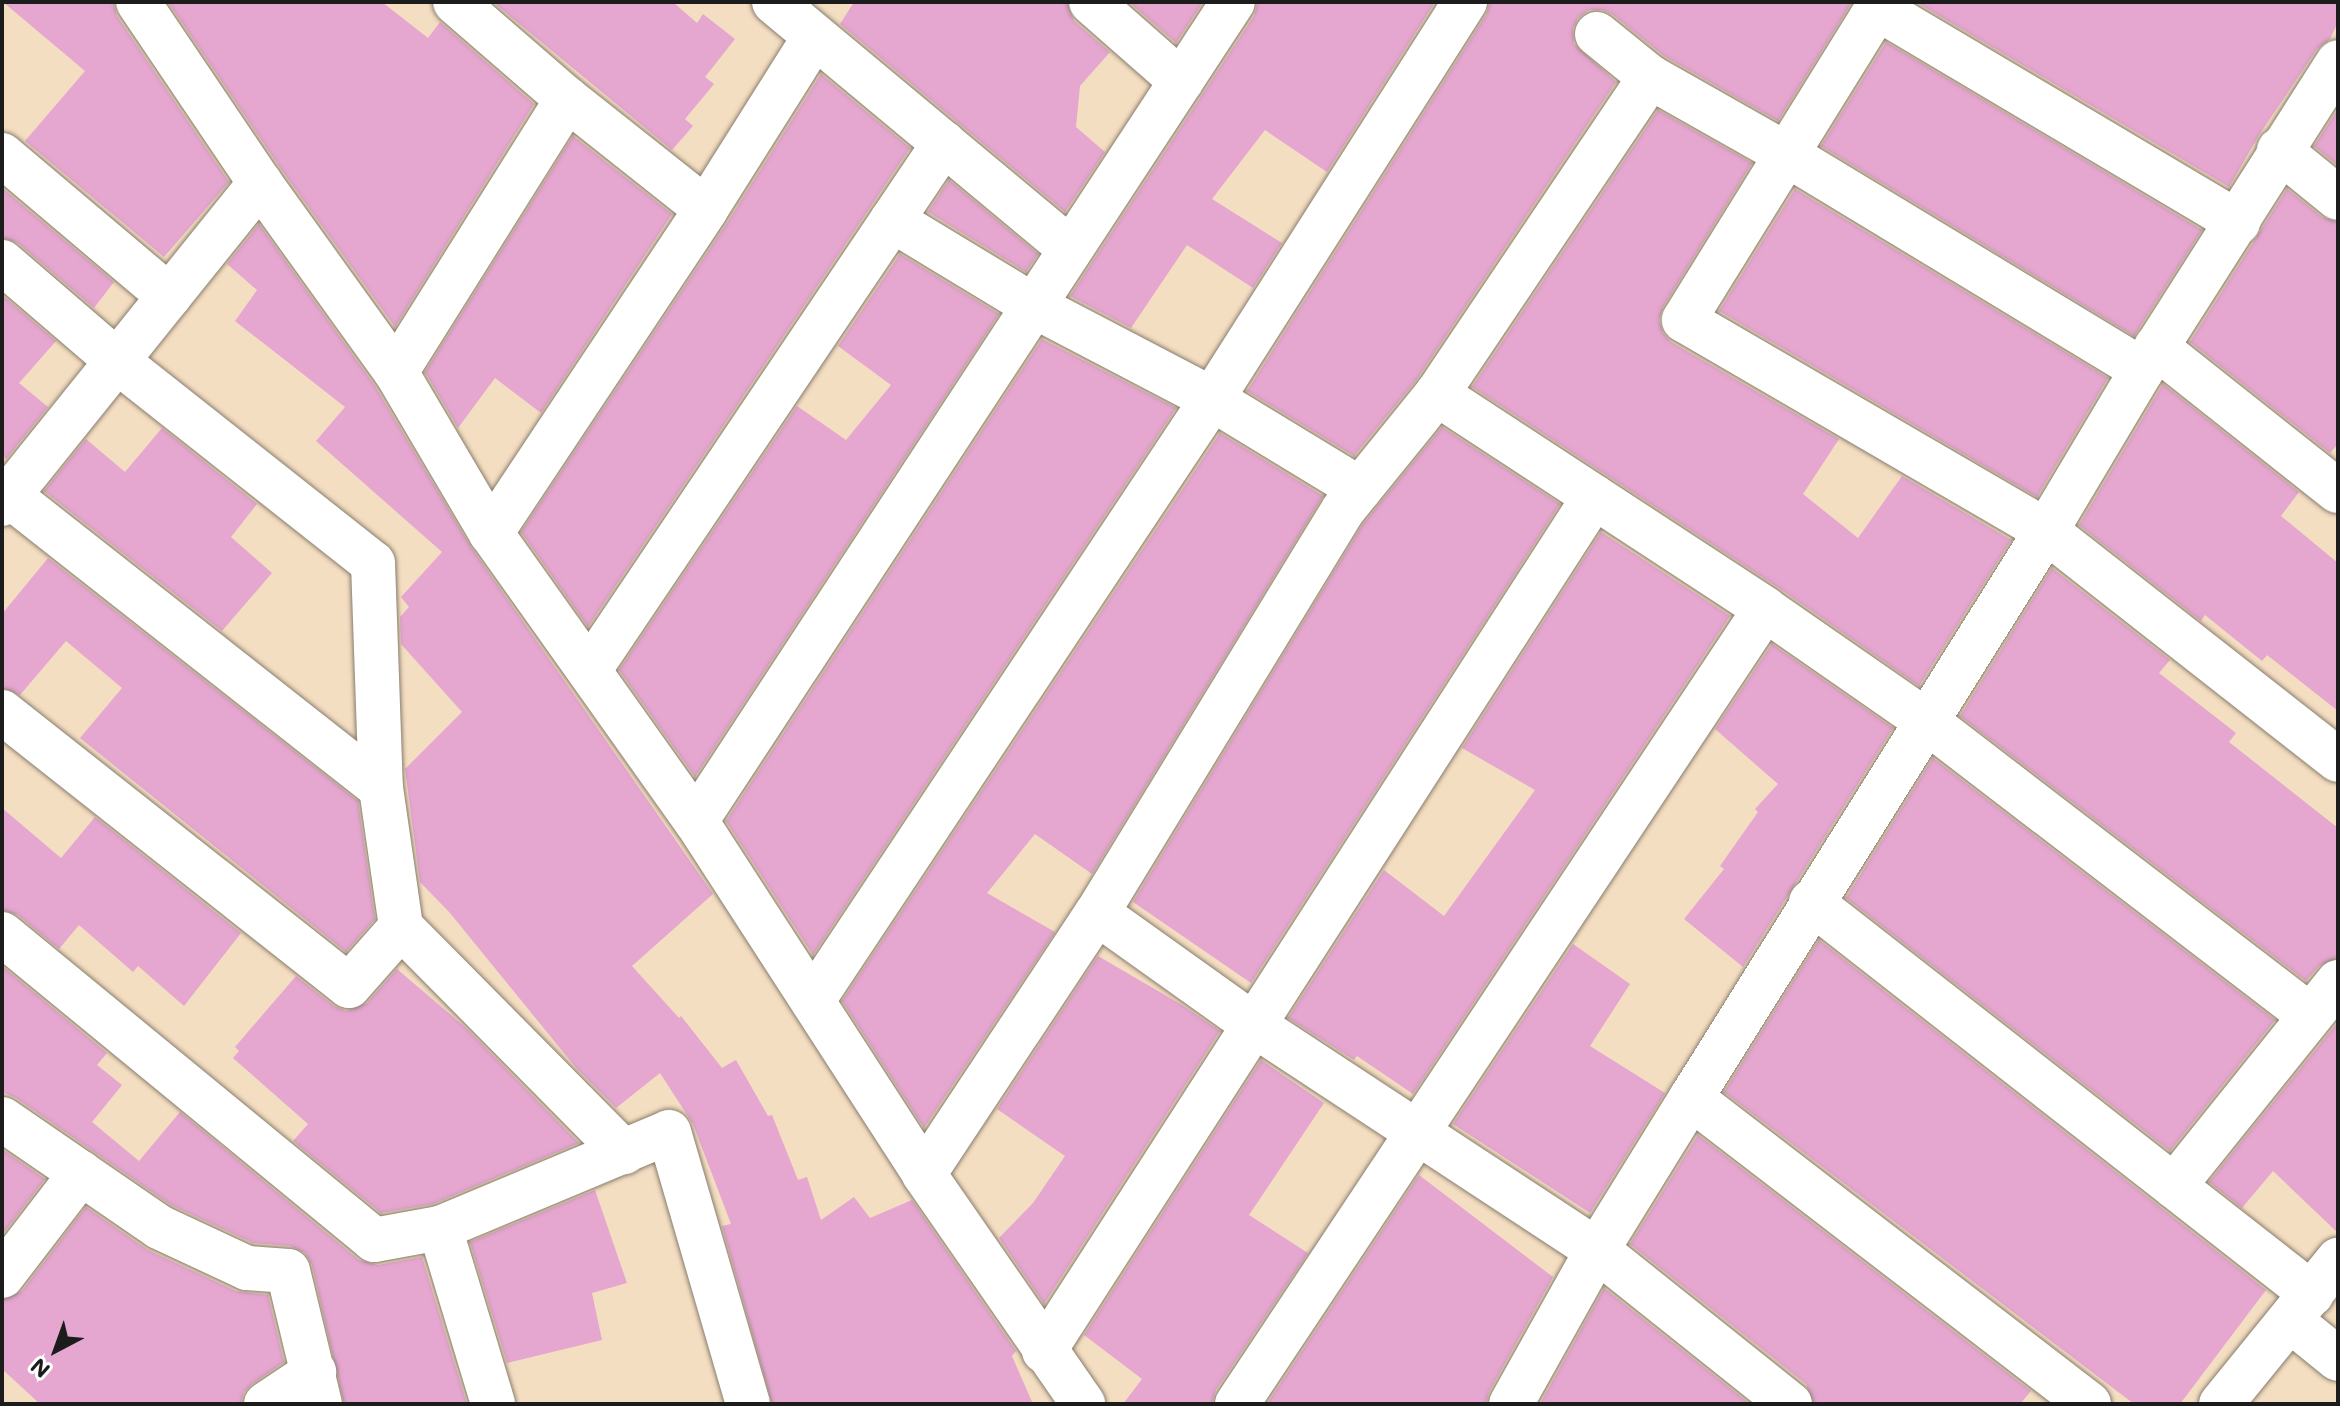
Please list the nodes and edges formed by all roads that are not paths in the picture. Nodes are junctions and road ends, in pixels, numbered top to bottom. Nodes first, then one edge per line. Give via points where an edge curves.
1 (455, 2) edge
2 (774, 2) edge
3 (1091, 2) edge
4 (1233, 2) edge
5 (1465, 2) edge
6 (143, 4) edge
7 (1879, 5) edge
8 (1597, 34) dead end
9 (815, 36) junction
10 (2338, 62) edge
11 (1650, 77) junction
12 (1181, 81) junction
13 (567, 99) junction
14 (944, 143) junction
15 (2279, 150) junction
16 (1786, 154) junction
17 (2, 155) edge
18 (260, 183) junction
19 (2338, 198) edge
20 (706, 209) junction
21 (892, 220) junction
22 (2238, 222) junction
23 (1070, 249) junction
24 (2, 262) edge
25 (169, 296) junction
26 (1034, 306) junction
27 (2149, 358) junction
28 (117, 361) junction
29 (396, 372) junction
30 (1437, 394) junction
31 (1212, 399) junction
32 (1360, 489) junction
33 (2338, 491) edge
34 (4, 497) edge
35 (1594, 497) junction
36 (2046, 531) junction
37 (491, 533) junction
38 (1765, 609) junction
39 (590, 669) junction
40 (2, 712) edge
41 (1926, 721) junction
42 (2338, 760) edge
43 (381, 788) junction
44 (696, 821) junction
45 (1811, 902) junction
46 (1097, 913) junction
47 (401, 927) junction
48 (2, 934) edge
49 (2338, 982) edge
50 (813, 1000) junction
51 (2309, 1015) junction
52 (1254, 1025) junction
53 (1691, 1098) junction
54 (2, 1119) edge
55 (1417, 1133) junction
56 (624, 1152) junction
57 (81, 1173) junction
58 (924, 1174) junction
59 (2174, 1186) junction
60 (440, 1228) junction
61 (1597, 1250) junction
62 (2338, 1260) edge
63 (2, 1276) edge
64 (2302, 1308) junction
65 (1044, 1351) junction
66 (2338, 1359) edge
67 (317, 1388) edge
68 (266, 1404) edge
69 (493, 1404) edge
70 (748, 1404) edge
71 (1083, 1404) edge
72 (1237, 1404) edge
73 (1511, 1404) edge
74 (1790, 1404) edge
75 (2089, 1404) edge
76 (2221, 1404) edge

1 - 13 street
2 - 9 street
3 - 12 street
4 - 12 street
5 - 31 street
6 - 18 street
7 - 16 street
7 - 22 street
8 - 11 street
9 - 14 street
9 - 20 street
10 - 15 street
11 - 16 street
11 - 30 street
12 - 23 street
13 - 20 street
13 - 29 street
14 - 21 street
14 - 23 street
15 - 19 street
15 - 22 street
16 - 27 street
16 - 36 street via 1684,320
17 - 25 street
18 - 25 street
18 - 29 street
20 - 37 street
21 - 26 street
21 - 39 street
22 - 27 street
23 - 26 street
24 - 28 street
25 - 28 street
26 - 31 street
26 - 44 street
27 - 33 street
27 - 36 street
28 - 34 street
28 - 43 street via 373,563
29 - 37 street
30 - 32 street
30 - 35 street
31 - 32 street
31 - 50 street
32 - 46 street
34 - 43 street
35 - 38 street
35 - 52 street
36 - 41 street
36 - 42 street
37 - 39 street
38 - 41 street
38 - 55 street
39 - 44 street
40 - 47 street via 349,986
41 - 45 street
41 - 51 street
43 - 47 street
44 - 50 street
45 - 53 street
45 - 59 street
46 - 52 street
46 - 58 street
47 - 56 street
48 - 60 street via 374,1240
49 - 51 street
50 - 58 street
51 - 59 street
52 - 55 street
52 - 65 street
53 - 61 street
53 - 75 street
54 - 57 street
55 - 61 street
55 - 72 street
56 - 60 street
56 - 70 street via 669,1132
57 - 63 street
57 - 67 street via 159,1227 247,1268 288,1271
58 - 65 street
59 - 64 street
60 - 69 street
61 - 73 street
61 - 74 street
62 - 64 street
64 - 66 street
64 - 76 street
65 - 71 street
67 - 68 street

